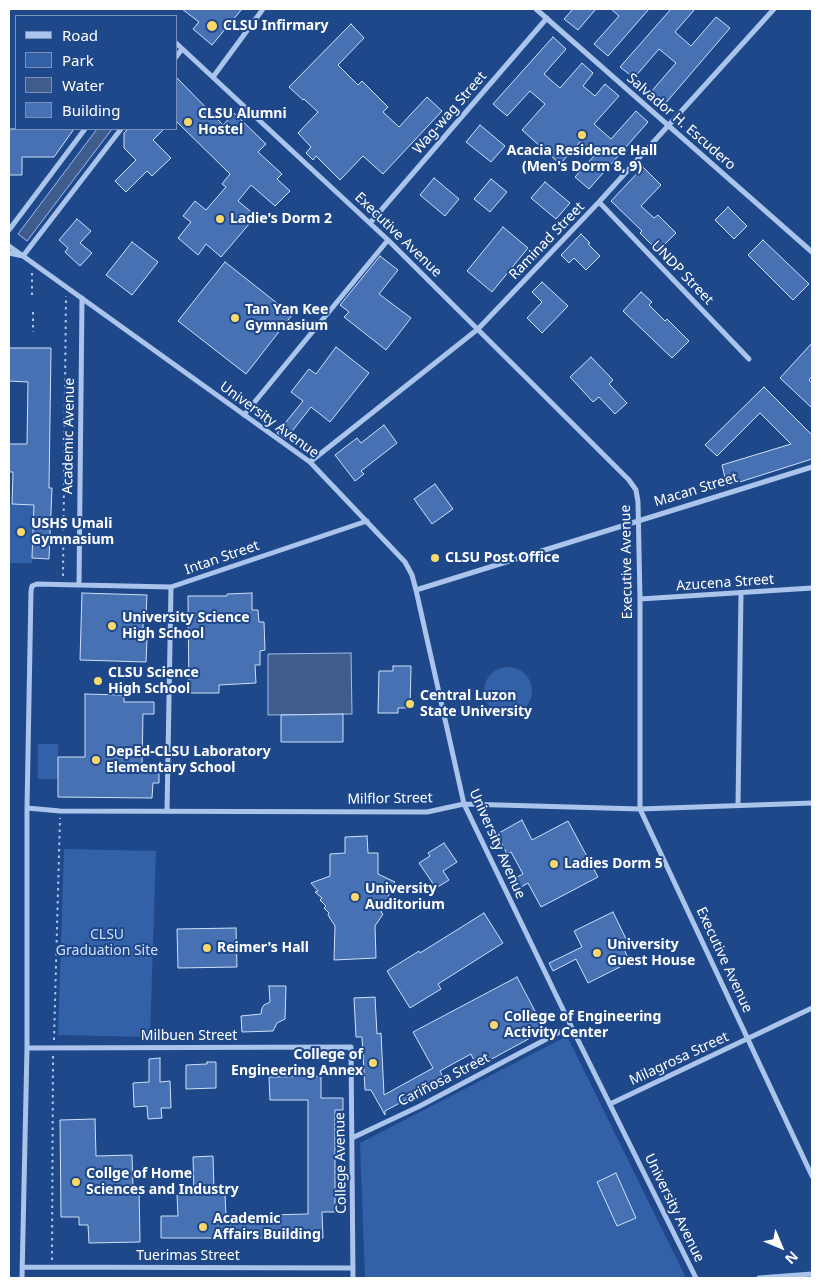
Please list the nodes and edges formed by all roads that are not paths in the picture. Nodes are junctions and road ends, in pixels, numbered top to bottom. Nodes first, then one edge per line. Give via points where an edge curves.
1 (263, 9) edge
2 (536, 9) edge
3 (774, 9) edge
4 (547, 18) junction
5 (178, 45) edge
6 (182, 49) junction
7 (178, 54) edge
8 (213, 78) junction
9 (669, 126) junction
10 (84, 130) edge
11 (120, 130) edge
12 (599, 202) junction
13 (370, 223) junction
14 (9, 230) edge
15 (388, 240) junction
16 (9, 246) edge
17 (812, 252) edge
18 (9, 253) edge
19 (23, 256) junction
20 (82, 298) junction
21 (478, 329) junction
22 (749, 359) dead end
23 (244, 415) junction
24 (310, 462) junction
25 (812, 467) edge
26 (638, 520) junction
27 (367, 521) junction
28 (79, 585) junction
29 (171, 587) junction
30 (812, 588) edge
31 (416, 590) junction
32 (741, 593) junction
33 (640, 599) junction
34 (812, 803) edge
35 (464, 804) junction
36 (738, 806) junction
37 (27, 808) junction
38 (640, 809) junction
39 (167, 811) junction
40 (812, 1008) edge
41 (571, 1026) junction
42 (748, 1039) junction
43 (351, 1047) joint
44 (27, 1048) junction
45 (610, 1104) junction
46 (352, 1138) junction
47 (812, 1176) edge
48 (22, 1267) junction
49 (353, 1268) junction
50 (812, 1274) edge
51 (22, 1278) edge
52 (354, 1278) edge
53 (696, 1278) edge
54 (759, 1278) edge

1 - 8 street
2 - 4 street, Salvador H. Escudero
3 - 9 street, Raminad Street
4 - 9 street, Salvador H. Escudero
4 - 13 street, Wag-wag Street
5 - 6 street, Executive Avenue
6 - 7 street
6 - 8 street, Executive Avenue
8 - 13 street, Executive Avenue
9 - 12 street, Raminad Street
9 - 17 street, Salvador H. Escudero
10 - 14 street
11 - 19 street
12 - 21 street, Raminad Street
12 - 22 street, UNDP Street
13 - 15 street, Executive Avenue
15 - 21 street, Executive Avenue
15 - 23 street
16 - 19 street, University Avenue
18 - 19 street
19 - 20 street, University Avenue
20 - 23 street, University Avenue
20 - 28 street, Academic Avenue
21 - 24 street, Raminad Street
21 - 26 street, Executive Avenue via 633,485 637,495
23 - 24 street, University Avenue
24 - 27 street, University Avenue
25 - 26 street, Macan Street
26 - 31 street, Macan Street
26 - 33 street, Executive Avenue
27 - 29 street, Intan Street
27 - 31 street, University Avenue via 405,562
28 - 29 street, Intan Street
28 - 37 street via 37,584 31,588
29 - 39 street
30 - 32 street, Azucena Street
31 - 35 street, University Avenue
32 - 33 street, Azucena Street
32 - 36 street
33 - 38 street, Executive Avenue
34 - 36 street, Milflor Street
35 - 38 street, Milflor Street
35 - 39 street, Milflor Street via 427,812
35 - 41 street, University Avenue
36 - 38 street, Milflor Street
37 - 39 street, Milflor Street
37 - 44 street
38 - 42 street, Executive Avenue
40 - 42 street, Milagrosa Street
41 - 45 street, University Avenue
41 - 46 street, Cariñosa Street
42 - 45 street, Milagrosa Street
42 - 47 street, Executive Avenue
43 - 44 street, Milbuen Street
43 - 46 street, College Avenue
44 - 48 street
45 - 53 street, University Avenue
46 - 49 street, College Avenue
48 - 49 street, Tuerimas Street
48 - 51 street
49 - 52 street, College Avenue
50 - 54 street

